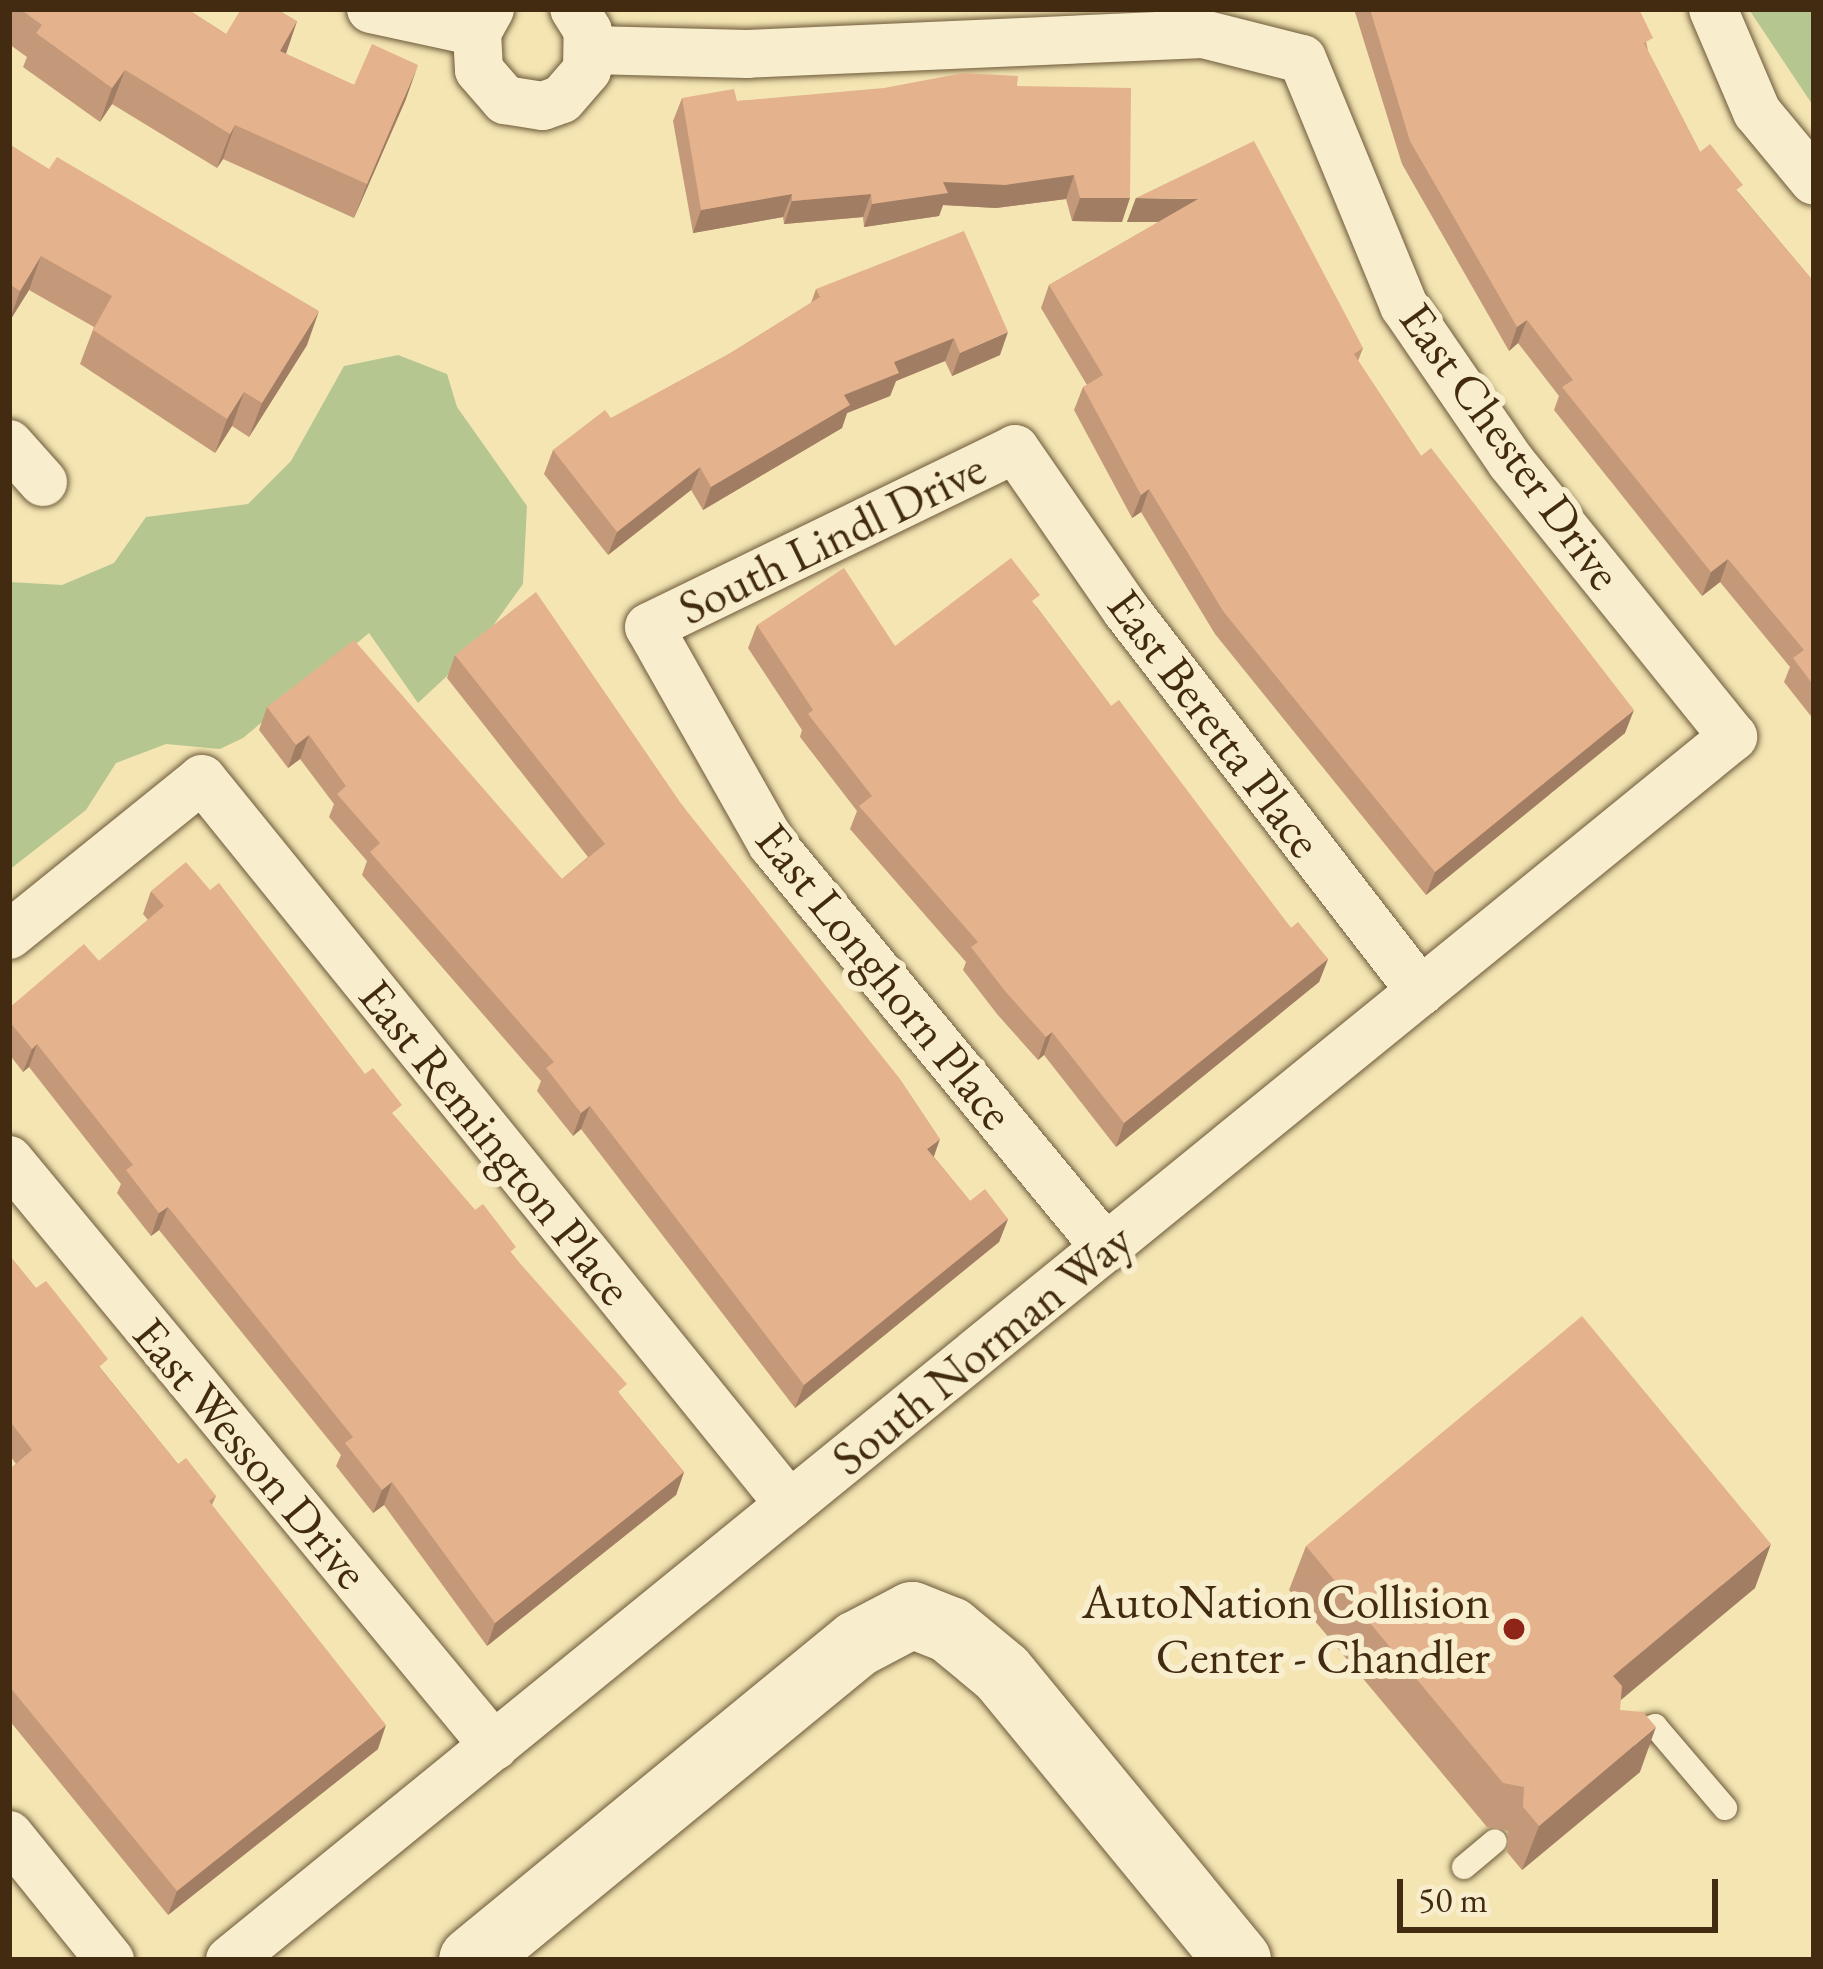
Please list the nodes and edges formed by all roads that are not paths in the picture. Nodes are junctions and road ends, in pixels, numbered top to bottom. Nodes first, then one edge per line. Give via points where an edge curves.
1 (371, 9) edge
2 (1714, 9) edge
3 (484, 21) edge
4 (582, 30) edge
5 (1814, 182) edge
6 (9, 444) edge
7 (1015, 449) joint
8 (43, 482) dead end
9 (649, 628) joint
10 (1733, 737) joint
11 (9, 935) edge
12 (1421, 991) junction
13 (9, 1160) edge
14 (1106, 1248) junction
15 (790, 1505) junction
16 (1616, 1743) edge
17 (494, 1746) junction
18 (1725, 1808) dead end
19 (9, 1835) edge
20 (1495, 1841) dead end
21 (1463, 1867) dead end
22 (110, 1960) edge
23 (230, 1960) edge
24 (472, 1960) edge
25 (1238, 1960) edge

1 - 3 street
2 - 5 street via 1757,112
3 - 4 street via 479,70 505,100 524,105 562,99 587,70
4 - 10 street, East Chester Drive via 748,54 1203,34 1302,58 1404,306 1511,462
6 - 8 street
7 - 9 street, South Lindl Drive
7 - 12 street, East Beretta Place via 1126,610
9 - 14 street, East Longhorn Place via 772,844
10 - 12 street, South Norman Way
11 - 15 street, East Remington Place via 202,779
12 - 14 street, South Norman Way
13 - 17 street, East Wesson Drive
14 - 15 street, South Norman Way
15 - 17 street, South Norman Way
16 - 18 lane via 1640,1725 1655,1726
17 - 23 street, South Norman Way
19 - 22 street
20 - 21 lane
24 - 25 street via 856,1644 912,1615 950,1630 1002,1672

